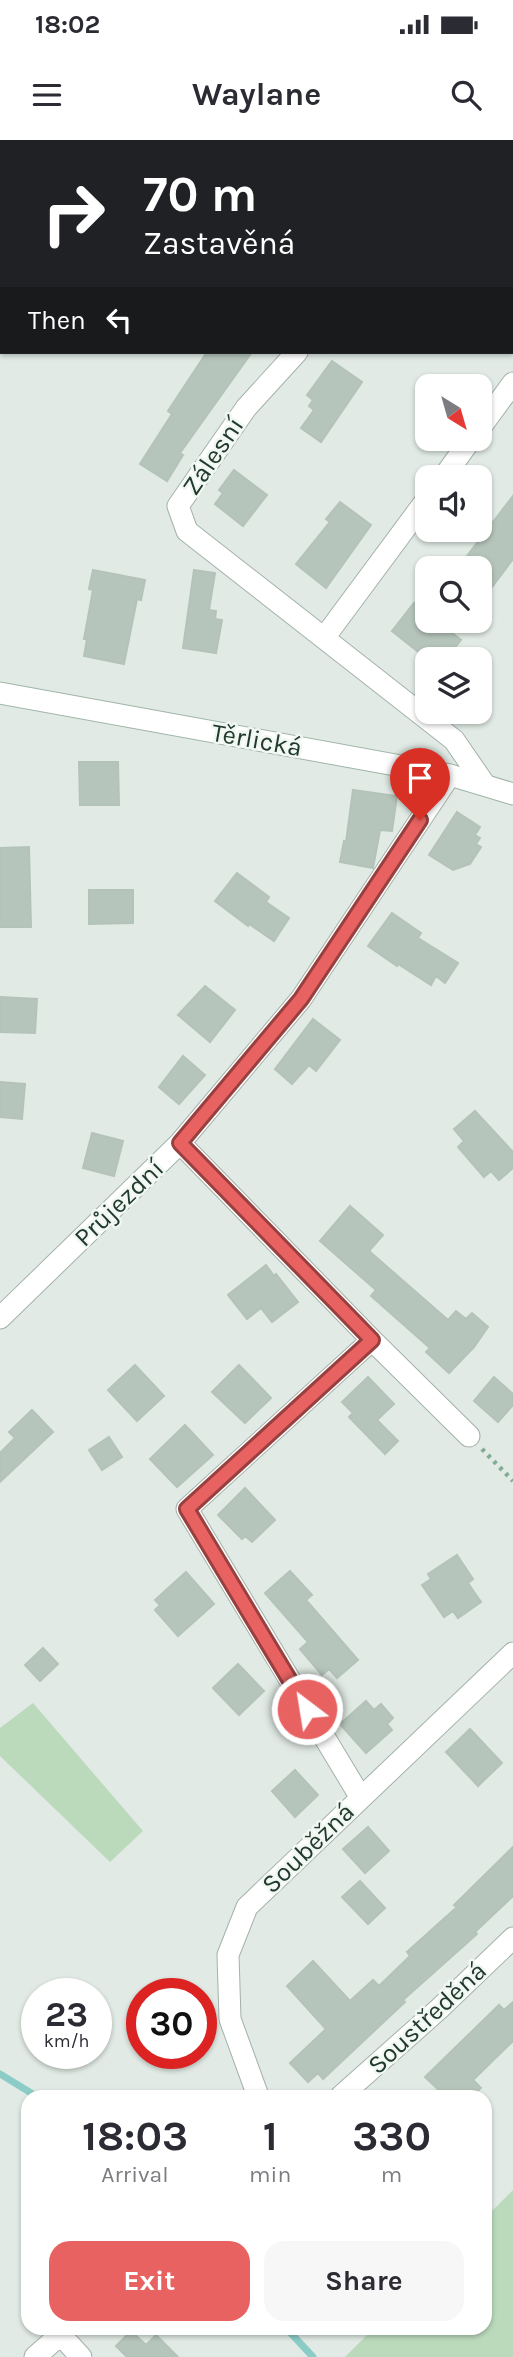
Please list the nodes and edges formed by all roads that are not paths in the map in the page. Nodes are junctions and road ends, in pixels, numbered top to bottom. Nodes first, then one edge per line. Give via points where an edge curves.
1 (295, 354) edge
2 (513, 383) edge
3 (492, 412) edge
4 (415, 515) edge
5 (324, 638) junction
6 (0, 693) edge
7 (450, 775) junction
8 (485, 785) junction
9 (513, 794) edge
10 (180, 1143) junction
11 (0, 1318) edge
12 (372, 1340) junction
13 (469, 1436) road end
14 (513, 1653) edge
15 (361, 1798) junction
16 (513, 1938) edge
17 (256, 2090) edge
18 (348, 2090) edge
19 (58, 2335) edge
20 (66, 2335) edge
21 (35, 2357) edge
22 (81, 2357) edge

1 - 5 street, Zálesní via 246,408 178,506 187,531
2 - 3 street
4 - 5 street
5 - 8 street, Zálesní via 454,740
6 - 7 street, Těrlická
7 - 8 street, Těrlická
7 - 10 street, Průjezdní via 301,999
8 - 9 street, Těrlická
10 - 11 street, Průjezdní
10 - 12 street
12 - 13 street
12 - 15 street via 187,1509
14 - 15 street, Souběžná
15 - 17 street, Souběžná via 247,1907 228,1955 230,2018
16 - 18 street, Soustředěná
19 - 21 street
20 - 22 street

